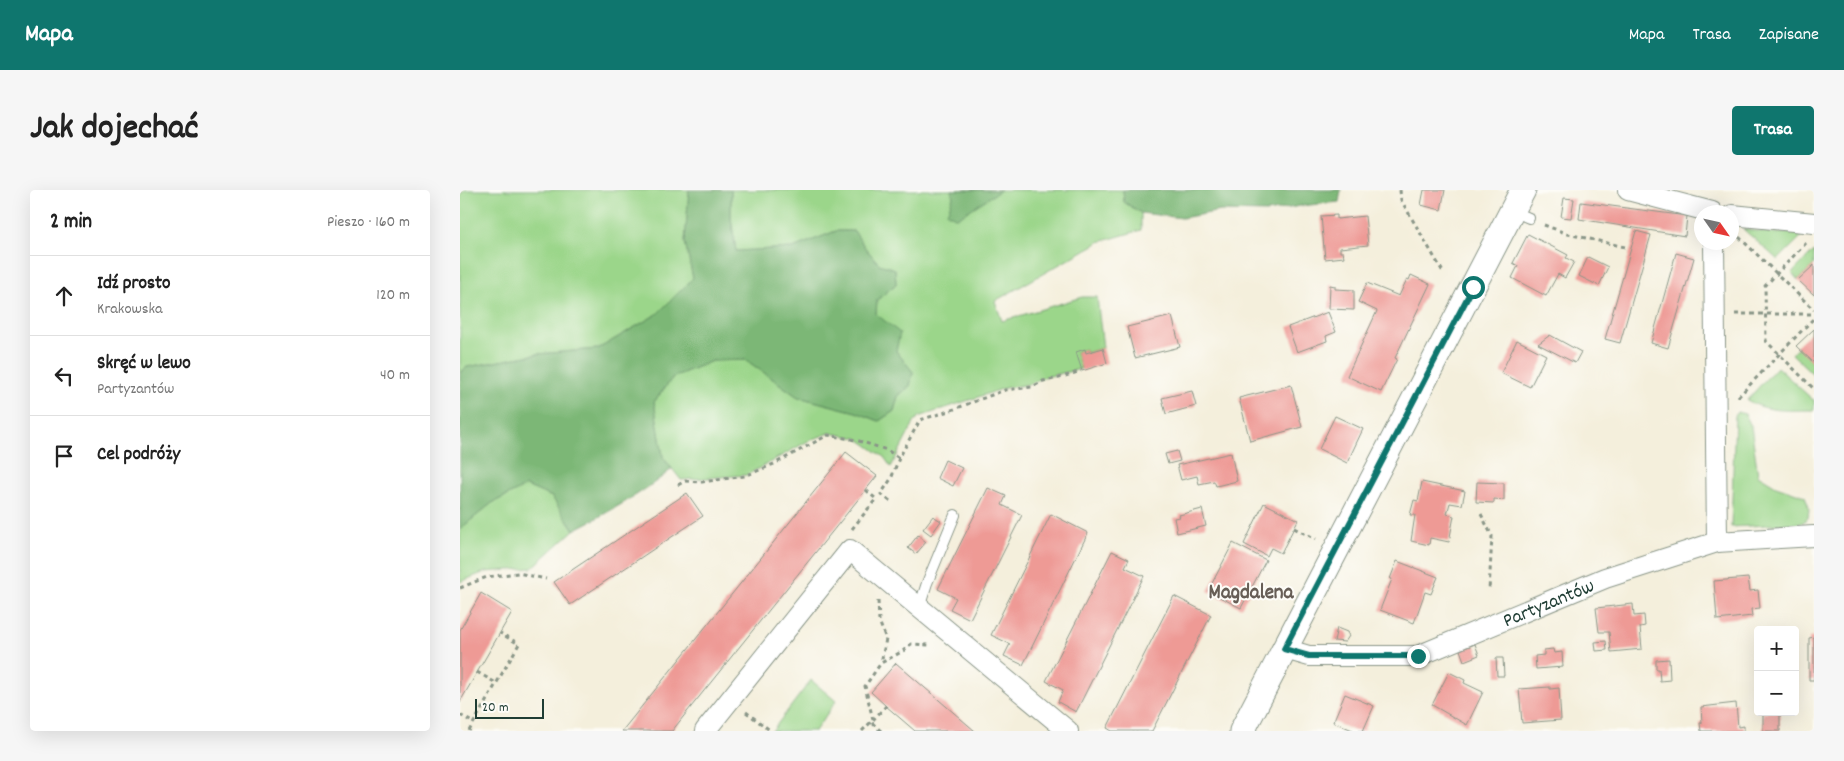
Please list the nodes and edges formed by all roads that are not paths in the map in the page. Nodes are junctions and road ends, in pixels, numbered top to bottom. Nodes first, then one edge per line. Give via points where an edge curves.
1 (1628, 190) edge
2 (1521, 206) edge
3 (1694, 207) edge
4 (1739, 217) edge
5 (1811, 232) edge
6 (1714, 250) edge
7 (955, 515) dead end
8 (1814, 536) edge
9 (1717, 542) junction
10 (919, 608) junction
11 (1284, 649) junction
12 (705, 731) edge
13 (1068, 731) edge
14 (1242, 731) edge

1 - 3 street
2 - 11 street
4 - 5 street
6 - 9 street
7 - 10 lane
8 - 9 street, Partyzantów
9 - 11 street, Partyzantów via 1605,578 1418,656 1309,656
10 - 12 street via 850,550
10 - 13 street
11 - 14 street

